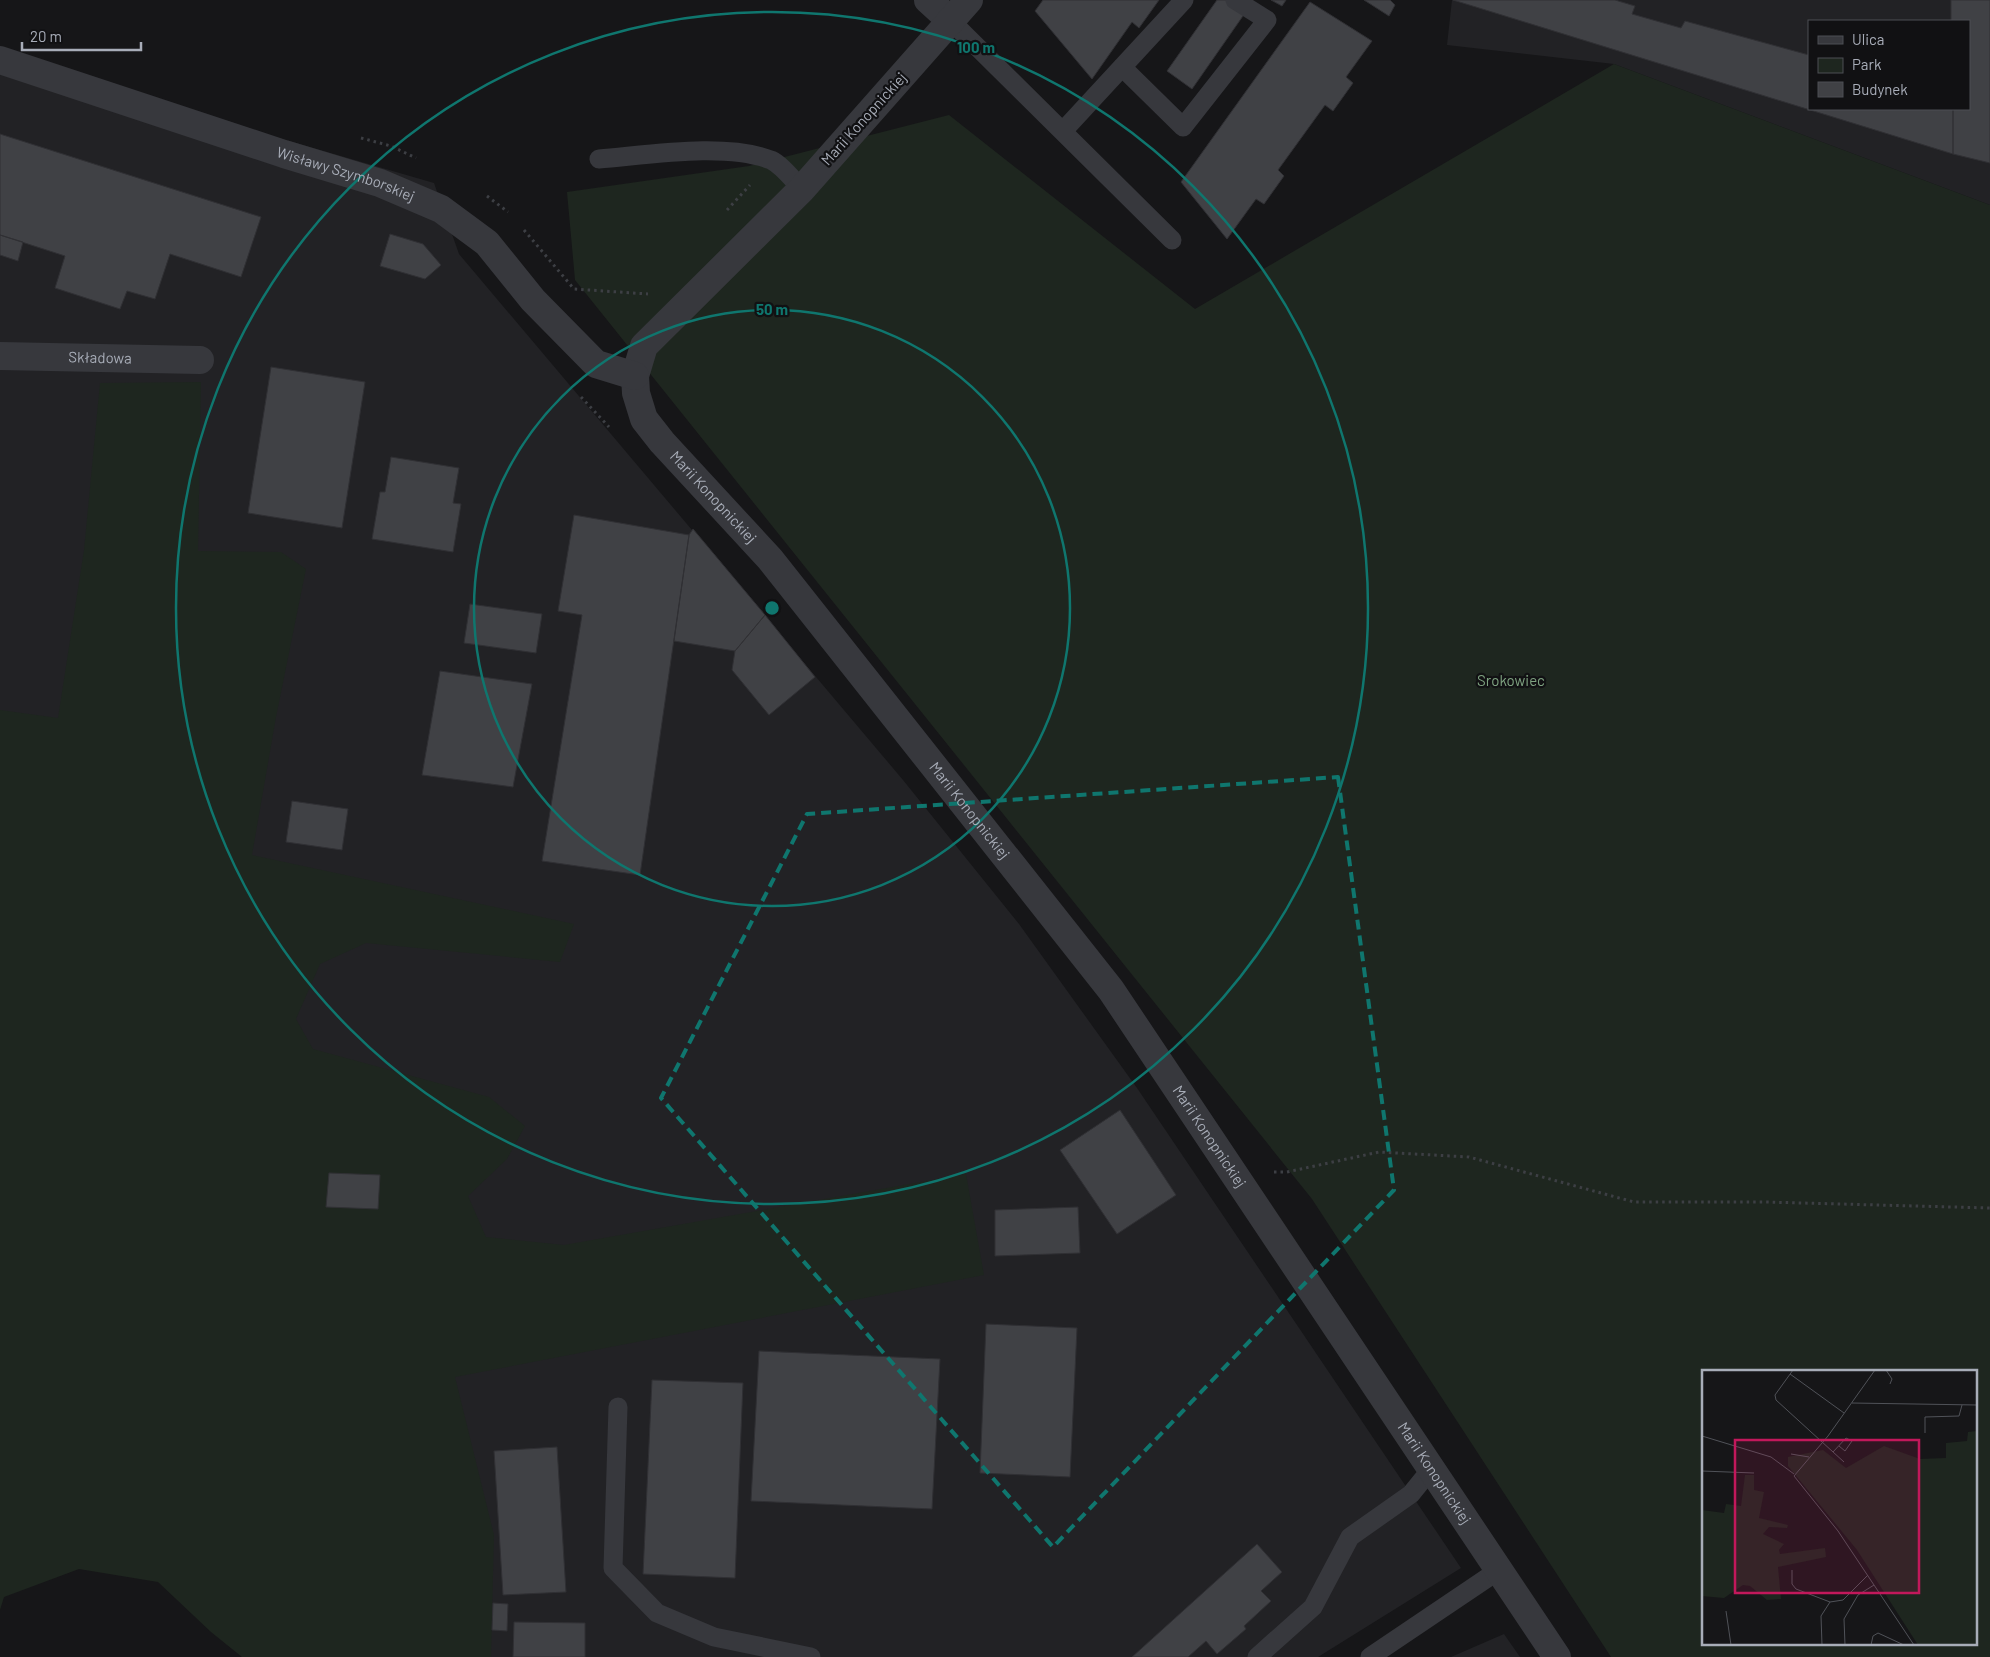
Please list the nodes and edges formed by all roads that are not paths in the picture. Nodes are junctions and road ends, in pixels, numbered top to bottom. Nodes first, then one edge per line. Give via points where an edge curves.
1 (928, 0) edge
2 (969, 0) edge
3 (1184, 0) edge
4 (1235, 0) edge
5 (951, 21) junction
6 (0, 60) edge
7 (1122, 67) junction
8 (1062, 131) junction
9 (598, 159) dead end
10 (802, 189) junction
11 (1172, 240) dead end
12 (0, 356) edge
13 (200, 360) dead end
14 (635, 376) junction
15 (618, 1407) dead end
16 (1432, 1468) junction
17 (1499, 1570) junction
18 (811, 1657) edge
19 (1257, 1657) edge
20 (1370, 1657) edge
21 (1557, 1657) edge

1 - 5 street
2 - 5 street, Marii Konopnickiej
3 - 7 lane
4 - 7 lane via 1267,20 1183,127
5 - 8 lane
5 - 10 street, Marii Konopnickiej
6 - 14 street, Wisławy Szymborskiej via 380,183 441,209 487,243 533,300 596,364
7 - 8 lane
8 - 11 lane
9 - 10 lane via 715,151 745,154 773,161
10 - 14 street, Marii Konopnickiej via 644,346
12 - 13 street, Składowa
14 - 16 street, Marii Konopnickiej via 636,394 644,419 770,559 1111,990
15 - 18 lane via 613,1568 657,1613 714,1637
16 - 17 street, Marii Konopnickiej
16 - 19 lane via 1411,1494 1350,1536 1313,1607
17 - 20 lane
17 - 21 street, Marii Konopnickiej

